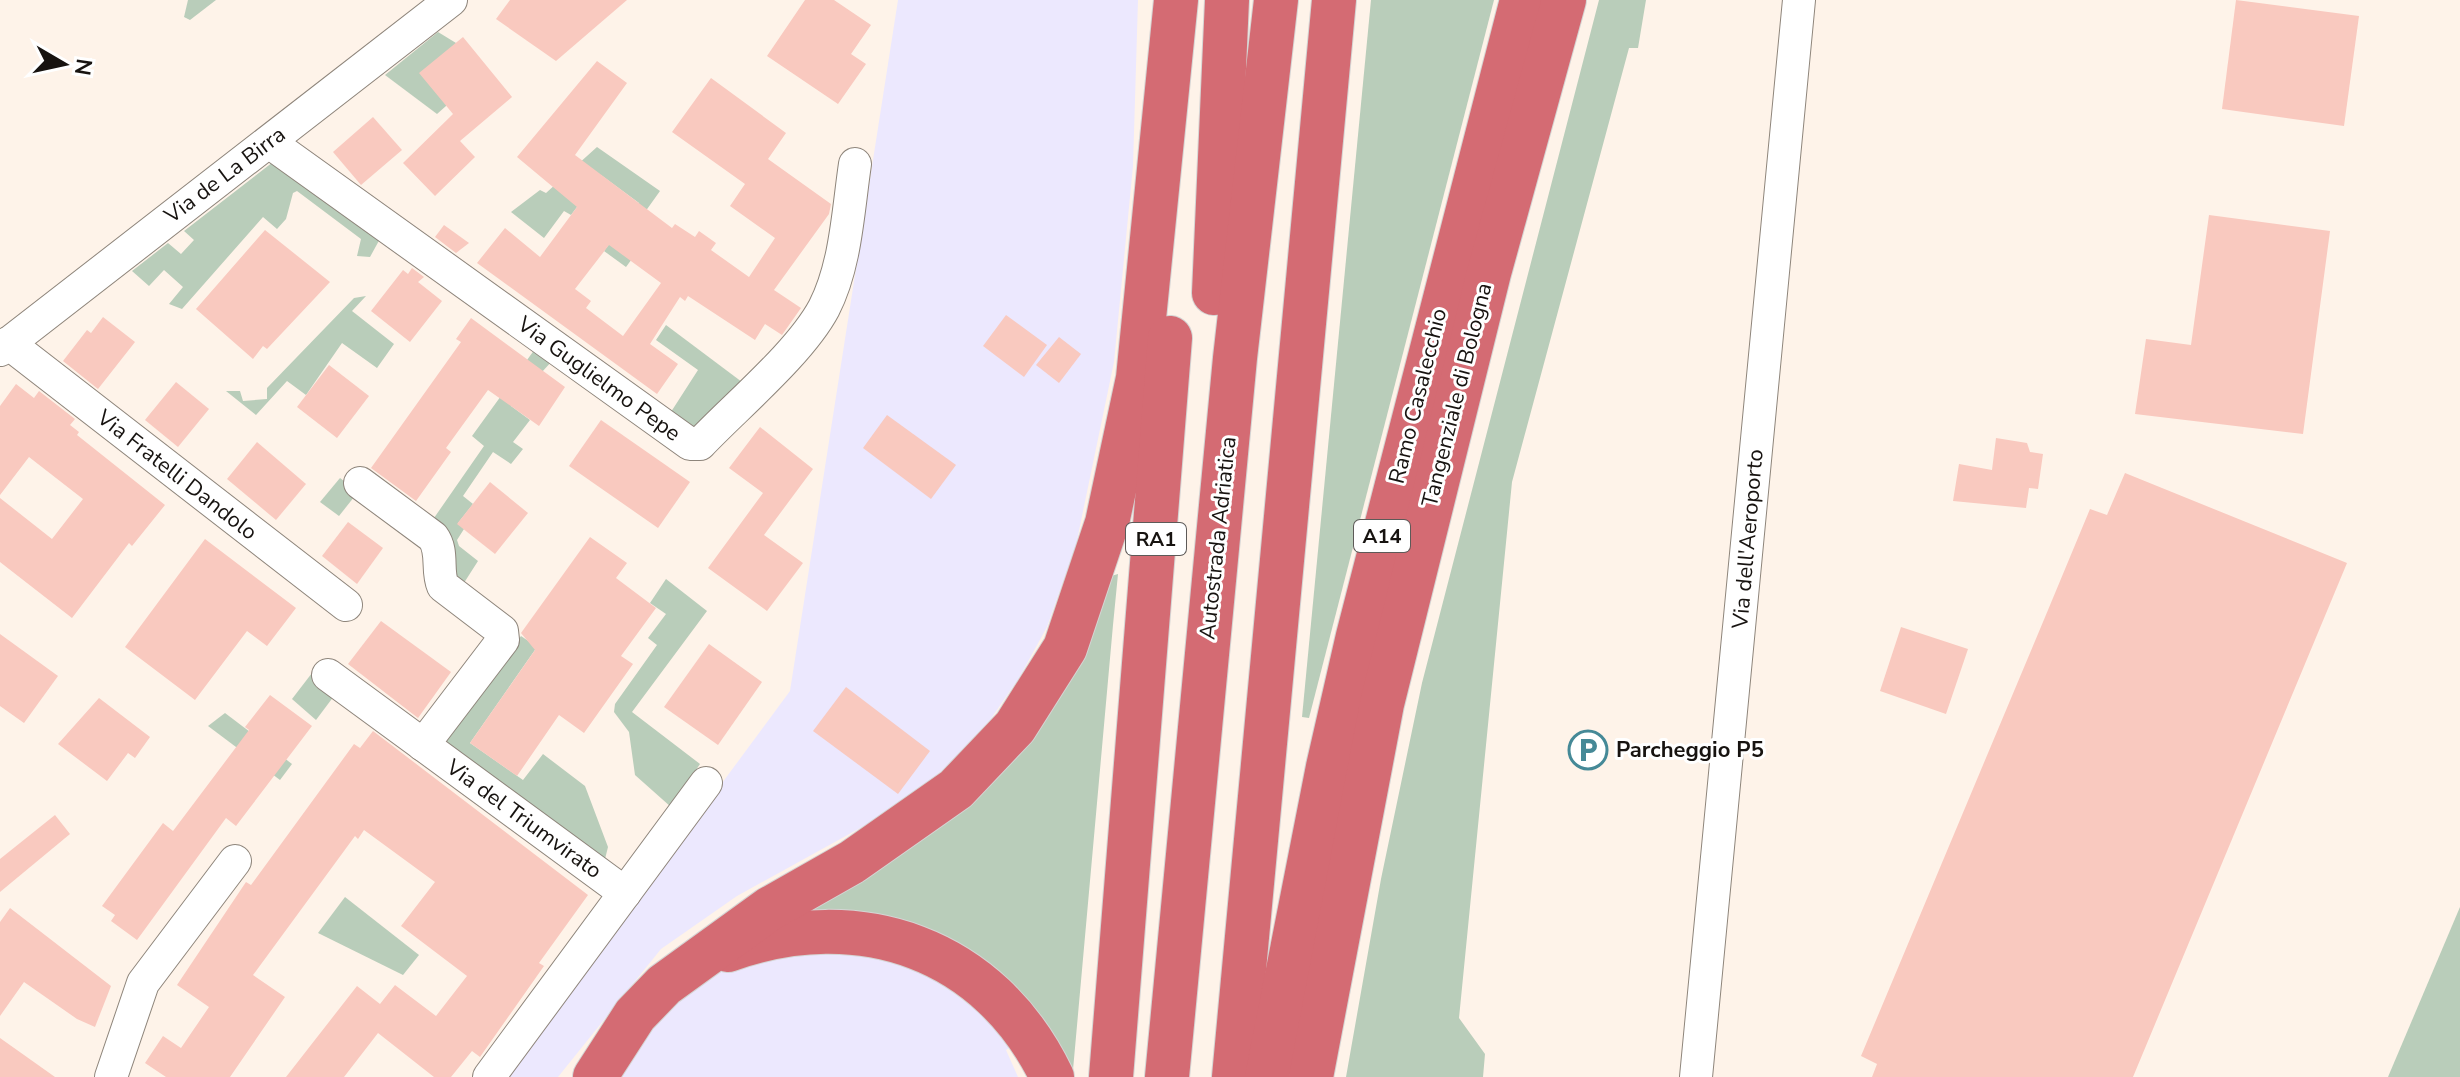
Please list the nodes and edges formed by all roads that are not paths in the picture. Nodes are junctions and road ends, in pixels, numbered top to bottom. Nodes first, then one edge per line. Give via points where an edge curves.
1 (451, 0) edge
2 (1176, 0) edge
3 (1184, 0) edge
4 (1227, 0) edge
5 (1276, 0) edge
6 (1334, 0) edge
7 (1522, 0) edge
8 (1564, 0) edge
9 (1799, 0) edge
10 (269, 142) junction
11 (855, 164) dead end
12 (4, 347) edge
13 (360, 483) dead end
14 (346, 605) dead end
15 (328, 675) dead end
16 (1200, 719) junction
17 (423, 745) junction
18 (706, 783) dead end
19 (235, 861) dead end
20 (625, 893) junction
21 (682, 971) junction
22 (111, 1077) edge
23 (489, 1077) edge
24 (595, 1077) edge
25 (1052, 1077) edge
26 (1111, 1077) edge
27 (1167, 1077) edge
28 (1234, 1077) edge
29 (1267, 1077) edge
30 (1311, 1077) edge
31 (1696, 1077) edge

1 - 10 street, Via de La Birra
2 - 21 highway via 1138,378 1107,523 1065,648 1015,727 956,789
3 - 26 highway, RA1 via 1173,294
4 - 16 highway via 1223,155 1206,401
5 - 16 highway, Autostrada Adriatica
6 - 28 highway
7 - 29 highway, Ramo Casalecchio / A14 via 1358,636
8 - 30 highway, Tangenziale di Bologna via 1485,288 1382,704
9 - 31 street, Via dell'Aeroporto
10 - 11 street, Via Guglielmo Pepe via 690,444 700,444 803,338 823,309 837,273
10 - 12 street, Via de La Birra
12 - 14 street, Via Fratelli Dandolo
13 - 17 street, Via del Triumvirato via 433,537 443,586 502,631 503,640
15 - 17 street, Via del Triumvirato
16 - 27 highway, Autostrada Adriatica
17 - 20 street, Via del Triumvirato
18 - 20 street, Via del Triumvirato
19 - 22 street via 143,983
20 - 23 street, Via del Triumvirato
21 - 24 highway via 635,1015
21 - 25 highway via 778,935 840,931 897,939 948,961 1001,1001 1022,1024

